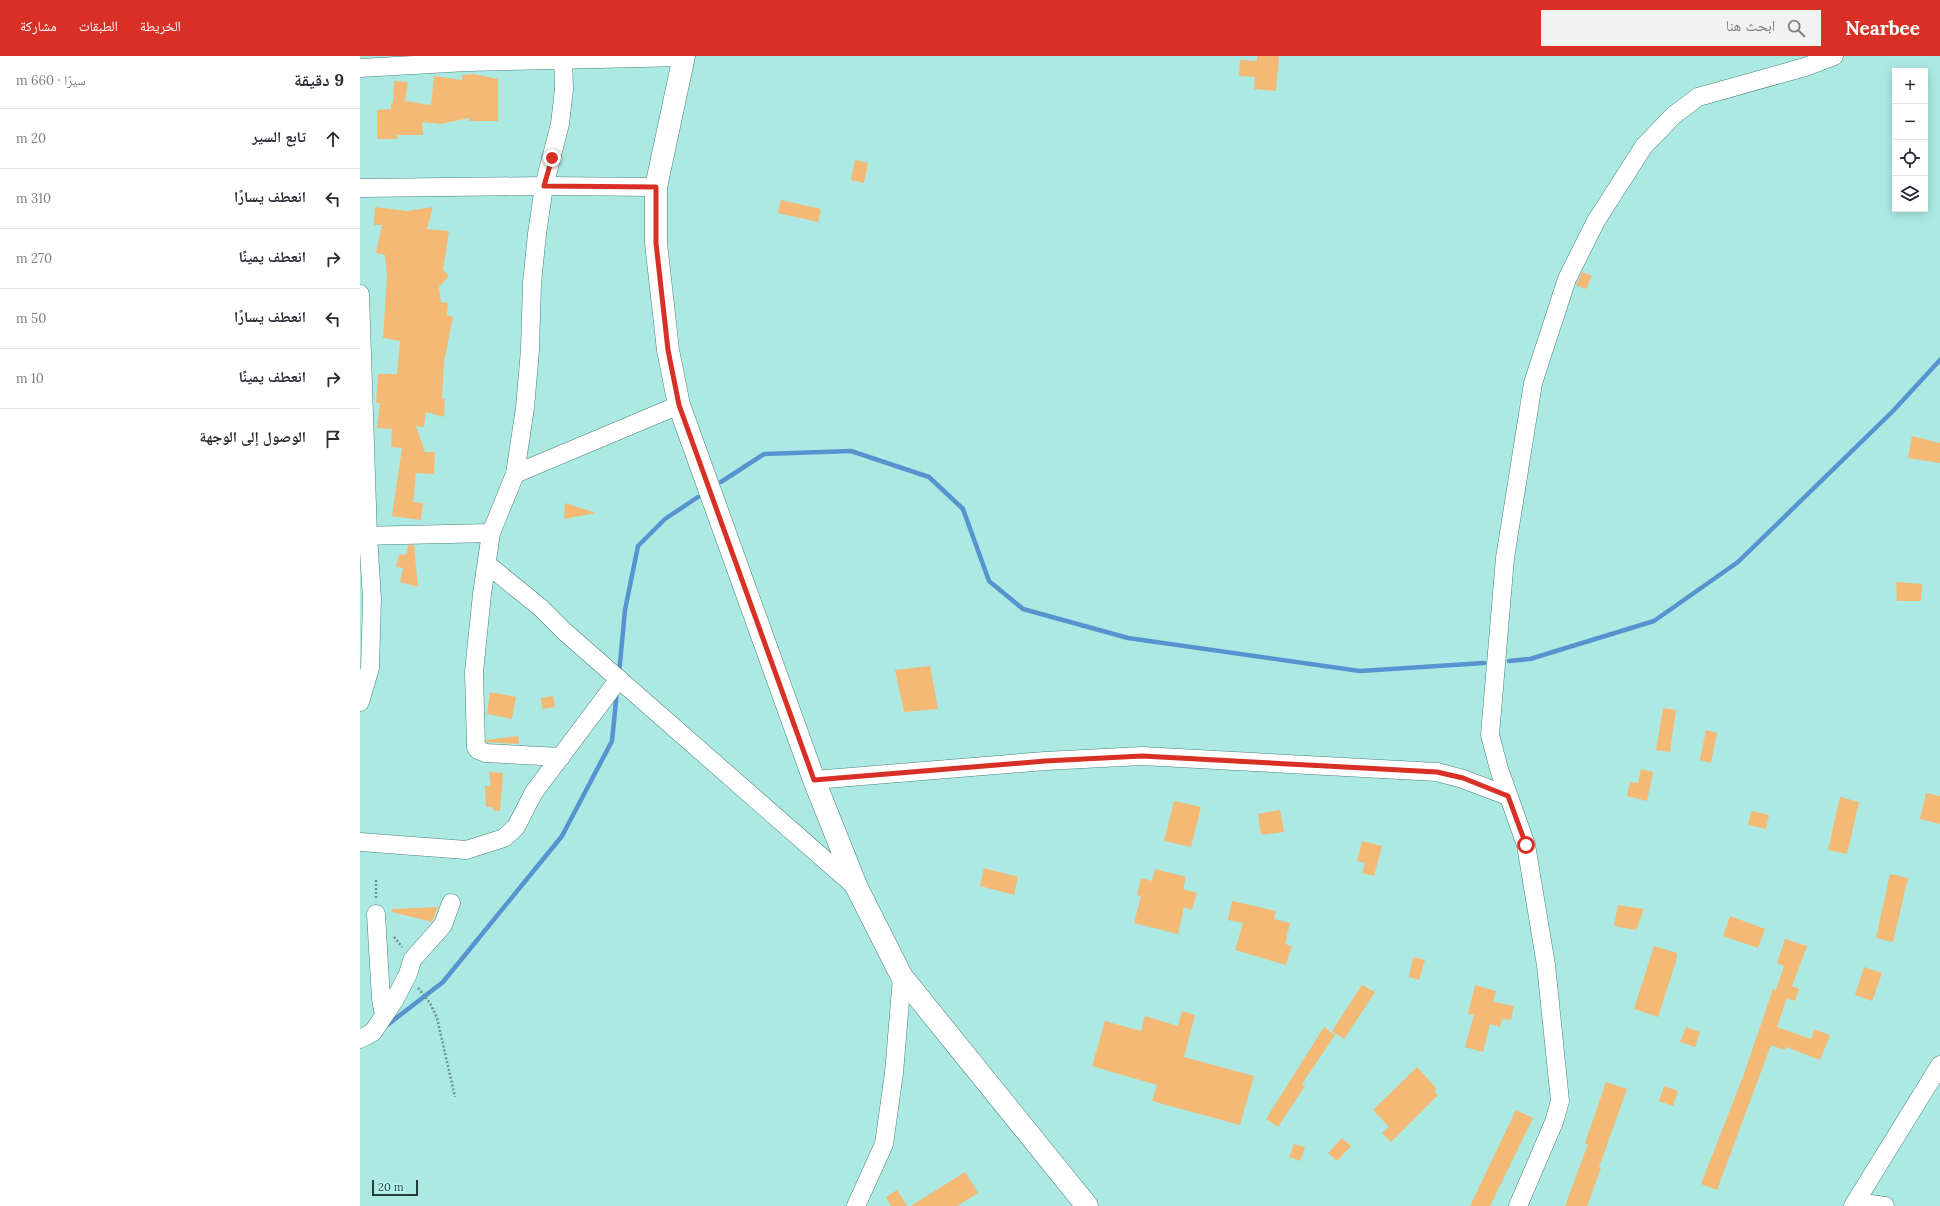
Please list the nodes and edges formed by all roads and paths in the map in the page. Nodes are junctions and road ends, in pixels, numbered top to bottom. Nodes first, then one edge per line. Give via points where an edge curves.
1 (684, 56) edge
2 (1834, 56) edge
3 (563, 58) edge
4 (467, 59) edge
5 (360, 68) edge
6 (544, 186) junction
7 (656, 187) junction
8 (360, 188) edge
9 (360, 294) edge
10 (361, 325) edge
11 (679, 405) junction
12 (515, 474) junction
13 (491, 533) junction
14 (364, 536) edge
15 (488, 565) junction
16 (619, 679) junction
17 (360, 702) edge
18 (561, 757) junction
19 (814, 780) junction
20 (1508, 796) junction
21 (360, 842) edge
22 (857, 888) junction
23 (451, 903) dead end
24 (376, 914) dead end
25 (902, 976) junction
26 (421, 993) dead end
27 (386, 1012) junction
28 (360, 1039) edge
29 (1938, 1073) edge
30 (455, 1097) dead end
31 (1854, 1204) edge
32 (856, 1206) edge
33 (1087, 1206) edge
34 (1518, 1206) edge
35 (1885, 1206) edge

1 - 3 street
1 - 7 street
2 - 20 street via 1698,97 1674,115 1644,146 1596,222 1567,279 1533,383 1506,558 1490,735
3 - 4 street
3 - 6 street via 564,89 560,124
4 - 5 street
6 - 7 street
6 - 8 street
6 - 12 street via 532,283 525,408
7 - 11 street via 656,243 668,350
9 - 10 street
10 - 14 street
11 - 12 street
11 - 19 street
12 - 13 street
13 - 14 street
13 - 15 street
14 - 17 street via 372,599 370,668
15 - 16 street via 541,608
15 - 18 street via 482,594 474,672 476,747 486,753
16 - 18 street
16 - 22 street
18 - 21 street via 534,792 516,828 504,838 466,850
19 - 20 street via 1045,761 1142,756 1437,772 1463,778
19 - 22 street
20 - 34 street via 1526,845 1546,965 1560,1101 1554,1122
22 - 25 street
23 - 27 street via 443,924 412,960 400,990
24 - 27 street via 381,999 383,1010
25 - 32 street via 894,1073 884,1144
25 - 33 street
26 - 30 path via 430,1002 437,1018
27 - 28 street via 373,1032
29 - 31 street
31 - 35 street

